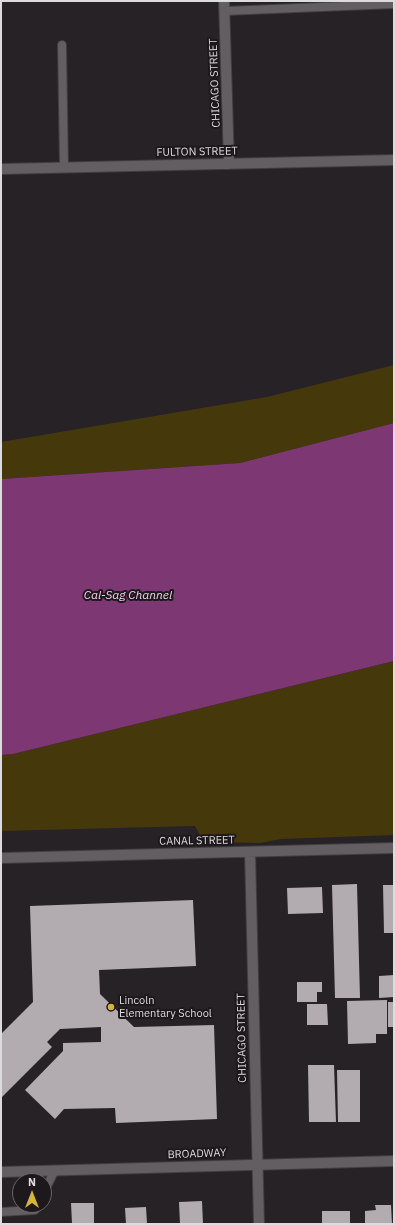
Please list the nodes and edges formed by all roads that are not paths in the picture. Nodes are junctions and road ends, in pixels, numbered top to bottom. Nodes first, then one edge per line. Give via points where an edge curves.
1 (394, 4) edge
2 (224, 6) edge
3 (62, 45) dead end
4 (394, 160) edge
5 (229, 164) junction
6 (64, 167) junction
7 (1, 169) edge
8 (394, 848) edge
9 (250, 852) junction
10 (1, 858) edge
11 (394, 1162) edge
12 (257, 1164) junction
13 (54, 1170) junction
14 (1, 1172) edge
15 (52, 1174) edge
16 (12, 1211) edge
17 (1, 1212) edge
18 (259, 1224) edge

1 - 2 lane
2 - 5 street, CHICAGO STREET
3 - 6 lane
4 - 5 street, FULTON STREET
5 - 6 street, FULTON STREET
6 - 7 street, FULTON STREET
8 - 9 street, CANAL STREET
9 - 10 street, CANAL STREET
9 - 12 street, CHICAGO STREET
11 - 12 street, BROADWAY
12 - 13 street, BROADWAY
12 - 18 street, CHICAGO STREET
13 - 14 street, BROADWAY
13 - 15 lane
16 - 17 lane

